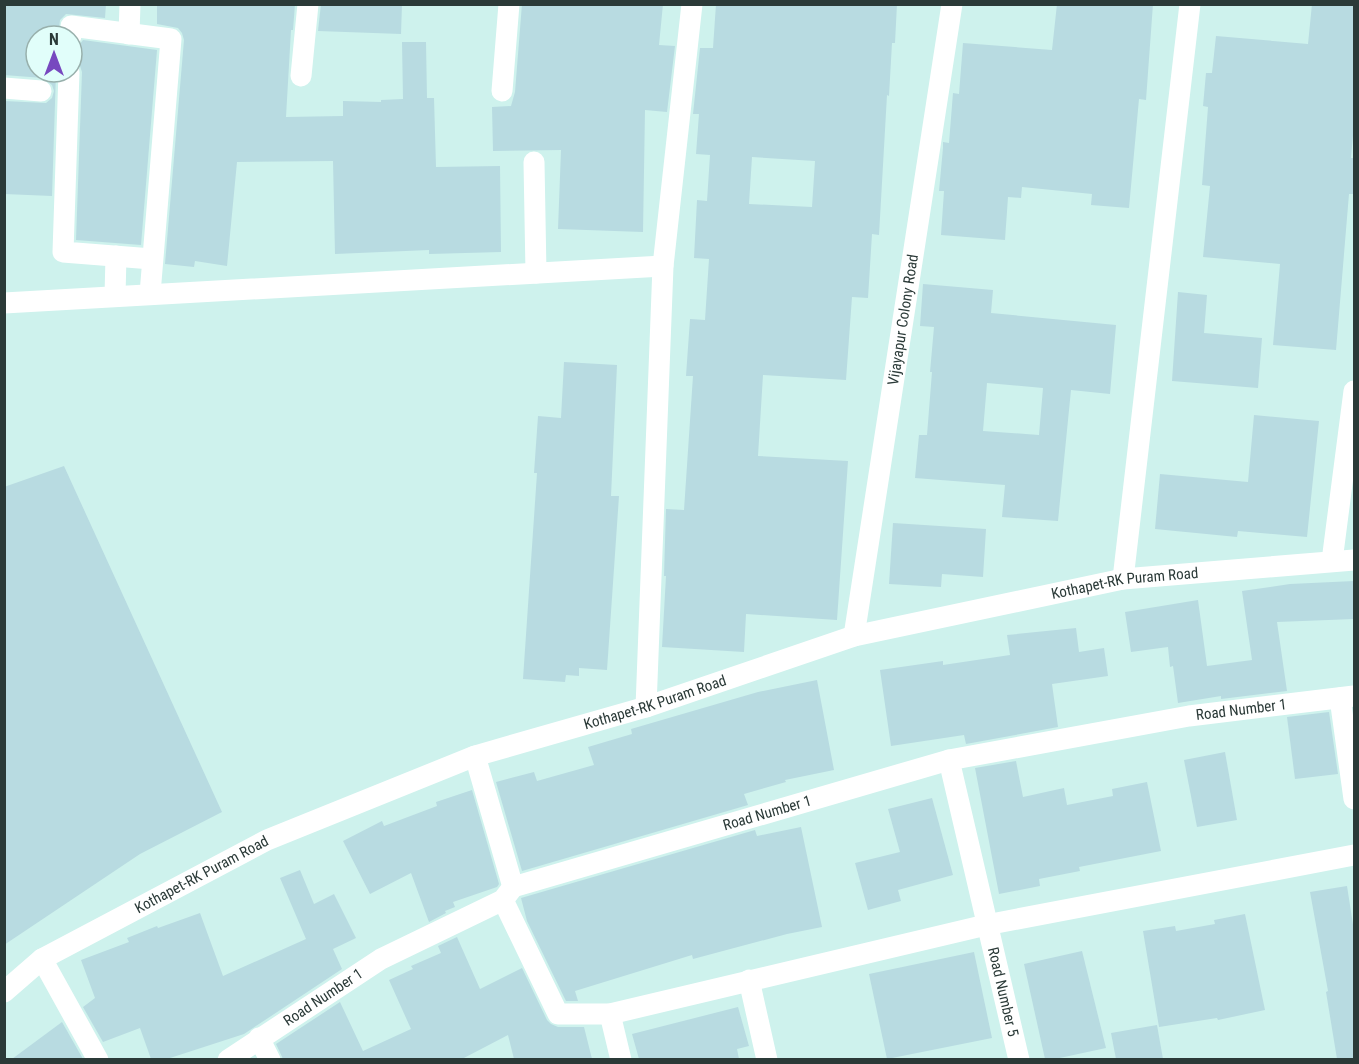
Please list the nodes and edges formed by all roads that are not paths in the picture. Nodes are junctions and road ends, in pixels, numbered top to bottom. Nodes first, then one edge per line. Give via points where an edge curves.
1 (130, 4) edge
2 (308, 4) edge
3 (509, 4) edge
4 (692, 4) edge
5 (952, 4) edge
6 (1190, 4) edge
7 (84, 28) edge
8 (129, 34) junction
9 (301, 76) dead end
10 (69, 84) edge
11 (4, 88) edge
12 (40, 91) dead end
13 (502, 91) dead end
14 (534, 162) dead end
15 (116, 256) junction
16 (152, 259) junction
17 (663, 266) junction
18 (536, 273) junction
19 (150, 294) junction
20 (115, 296) junction
21 (4, 303) edge
22 (1354, 391) edge
23 (1354, 560) edge
24 (1332, 561) junction
25 (1123, 579) junction
26 (854, 636) junction
27 (1347, 697) edge
28 (646, 707) junction
29 (475, 756) junction
30 (949, 760) junction
31 (1354, 799) edge
32 (1354, 855) edge
33 (508, 893) junction
34 (986, 925) junction
35 (42, 958) junction
36 (749, 980) junction
37 (4, 992) edge
38 (610, 1014) junction
39 (259, 1038) junction
40 (98, 1059) edge
41 (228, 1059) edge
42 (270, 1059) edge
43 (621, 1059) edge
44 (767, 1059) edge
45 (1019, 1059) edge

1 - 8 street
2 - 9 street
3 - 13 street
4 - 17 street
5 - 26 street, Vijayapur Colony Road
6 - 25 street
7 - 8 street
8 - 16 street via 171,39
10 - 15 street via 63,252
11 - 12 street
14 - 18 street
15 - 16 street
15 - 20 street
16 - 19 street
17 - 18 street
17 - 28 street
18 - 19 street
19 - 20 street
20 - 21 street
22 - 24 street
23 - 24 street, Kothapet-RK Puram Road
24 - 25 street, Kothapet-RK Puram Road
25 - 26 street, Kothapet-RK Puram Road
26 - 28 street, Kothapet-RK Puram Road
27 - 30 street, Road Number 1 via 1189,716
27 - 31 street
28 - 29 street, Kothapet-RK Puram Road
29 - 33 street
29 - 35 street, Kothapet-RK Puram Road via 267,840
30 - 33 street, Road Number 1
30 - 34 street, Road Number 5
32 - 34 street
33 - 38 street via 558,1014
33 - 39 street, Road Number 1 via 381,958
34 - 36 street
34 - 45 street, Road Number 5
35 - 37 street, Kothapet-RK Puram Road
35 - 40 street
36 - 38 street
36 - 44 street
38 - 43 street
39 - 41 street, Road Number 1
39 - 42 street

